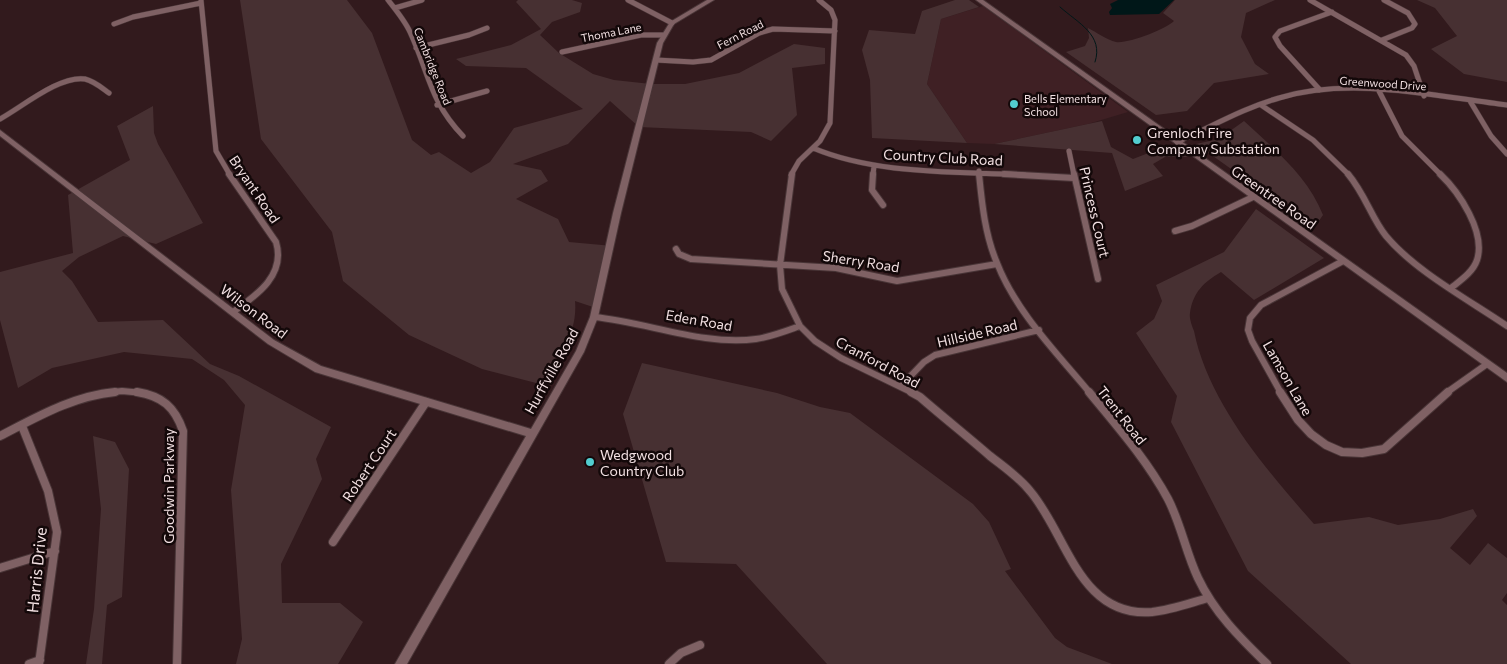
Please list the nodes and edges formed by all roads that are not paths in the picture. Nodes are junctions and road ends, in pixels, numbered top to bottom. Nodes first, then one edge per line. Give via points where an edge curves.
1 (388, 0) edge
2 (422, 0) edge
3 (628, 0) edge
4 (711, 0) edge
5 (819, 0) edge
6 (979, 0) edge
7 (1310, 0) edge
8 (1384, 0) edge
9 (201, 2) edge
10 (395, 8) junction
11 (1332, 12) junction
12 (672, 23) junction
13 (114, 24) dead end
14 (487, 28) dead end
15 (834, 30) junction
16 (663, 35) junction
17 (1382, 40) junction
18 (416, 48) junction
19 (562, 52) dead end
20 (656, 60) junction
21 (1320, 90) junction
22 (487, 91) dead end
23 (1379, 91) junction
24 (109, 93) dead end
25 (1424, 96) junction
26 (1470, 101) junction
27 (437, 105) junction
28 (1261, 105) junction
29 (1507, 105) edge
30 (0, 119) edge
31 (0, 132) edge
32 (464, 136) dead end
33 (1177, 142) junction
34 (813, 148) junction
35 (1069, 151) dead end
36 (1507, 154) edge
37 (874, 166) junction
38 (979, 171) junction
39 (1074, 178) junction
40 (1252, 197) junction
41 (883, 205) dead end
42 (1175, 231) dead end
43 (676, 249) dead end
44 (1343, 261) junction
45 (998, 264) junction
46 (780, 265) junction
47 (1098, 279) dead end
48 (1451, 288) junction
49 (232, 312) junction
50 (594, 317) junction
51 (800, 326) junction
52 (1507, 326) edge
53 (1039, 330) junction
54 (1487, 364) junction
55 (1507, 378) edge
56 (901, 386) junction
57 (426, 402) junction
58 (22, 426) junction
59 (532, 434) junction
60 (0, 436) edge
61 (333, 542) dead end
62 (55, 551) junction
63 (0, 568) edge
64 (1208, 598) junction
65 (700, 645) dead end
66 (40, 662) edge
67 (29, 664) edge
68 (177, 664) edge
69 (401, 664) edge
70 (669, 664) edge
71 (1267, 664) edge

1 - 10 street, Cambridge Road
2 - 10 street
3 - 12 street
4 - 12 street, Hurffville Road
5 - 15 street, Cranford Road via 833,13
6 - 33 street, Greentree Road
7 - 11 street
8 - 17 street via 1408,13 1415,24
9 - 13 street
9 - 49 street, Bryant Road via 216,151 280,253 272,278
10 - 18 street, Cambridge Road
11 - 17 street
11 - 21 street via 1280,31 1275,37
12 - 16 street, Hurffville Road
14 - 18 street via 475,34
15 - 20 street, Fern Road via 772,29 711,60
15 - 34 street, Cranford Road via 831,117 826,133
16 - 19 street, Thoma Lane via 641,35
16 - 20 street, Hurffville Road
17 - 25 street via 1411,60
18 - 27 street, Cambridge Road
20 - 50 street, Hurffville Road
21 - 23 street, Greenwood Drive
21 - 28 street, Greenwood Drive via 1293,94
22 - 27 street
23 - 25 street, Greenwood Drive
23 - 48 street via 1403,137 1456,191 1477,233 1480,249 1477,261 1470,273
24 - 30 street via 88,79 74,78 58,83 21,109
25 - 26 street, Greenwood Drive
26 - 29 street, Greenwood Drive
26 - 36 street via 1491,136
27 - 32 street, Cambridge Road
28 - 33 street, Greenwood Drive
28 - 48 street via 1309,136 1336,160 1361,189 1379,225 1395,246
31 - 49 street, Wilson Road
33 - 40 street, Greentree Road
34 - 37 street, Country Club Road via 839,159
34 - 46 street, Cranford Road via 790,177
35 - 39 street, Princess Court
37 - 38 street, Country Club Road
37 - 41 street via 872,190
38 - 39 street, Country Club Road
38 - 45 street, Trent Road via 984,219
39 - 47 street, Princess Court
40 - 42 street
40 - 44 street, Greentree Road
43 - 46 street, Sherry Road via 679,254 691,258
44 - 54 street, Greentree Road
44 - 54 street, Lamson Lane via 1261,305 1248,324 1290,411 1313,436 1348,452 1373,453 1384,449 1446,393
45 - 46 street, Sherry Road via 897,280 836,268
45 - 53 street, Trent Road via 1017,300
46 - 51 street, Cranford Road via 783,294
48 - 52 street
49 - 57 street, Wilson Road via 271,342 318,369
50 - 51 street, Eden Road via 738,339 757,339
50 - 59 street, Hurffville Road via 580,352
51 - 56 street, Cranford Road via 841,358
53 - 56 street, Hillside Road via 935,355
53 - 64 street, Trent Road via 1160,485 1173,509
54 - 55 street, Greentree Road
56 - 64 street, Cranford Road via 920,397 1027,487 1054,526 1080,576 1101,599 1115,607 1145,612
57 - 59 street, Wilson Road
57 - 61 street, Robert Court
58 - 60 street, Goodwin Parkway
58 - 62 street, Harris Drive via 54,510
58 - 68 street, Goodwin Parkway via 72,401 98,393 143,392 156,396 175,409 180,417 183,440
59 - 69 street, Hurffville Road
62 - 63 street
62 - 66 street, Harris Drive
64 - 71 street, Trent Road via 1232,629
65 - 70 street via 681,653
66 - 67 street

